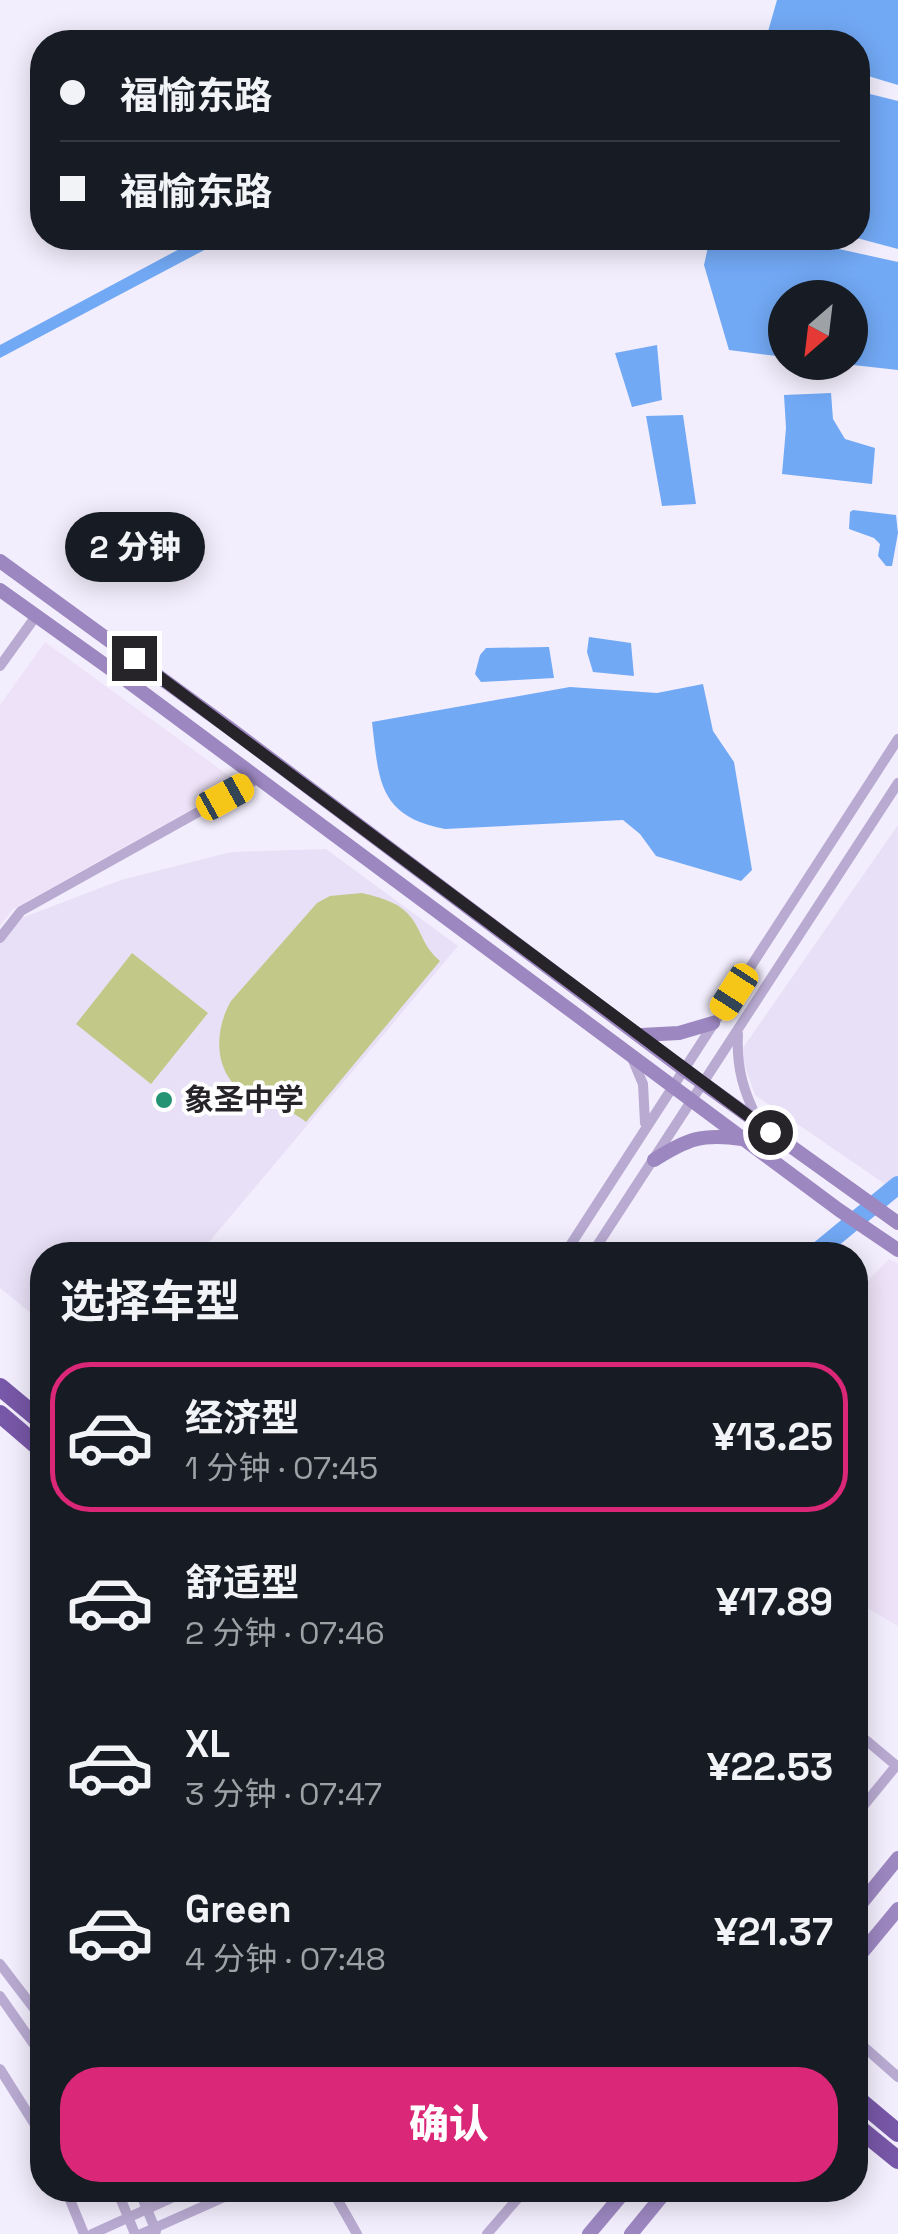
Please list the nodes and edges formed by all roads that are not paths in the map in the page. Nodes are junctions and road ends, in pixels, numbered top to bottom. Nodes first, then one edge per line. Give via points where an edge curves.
1 (0, 561) edge
2 (0, 590) edge
3 (36, 616) junction
4 (0, 666) edge
5 (898, 738) edge
6 (259, 778) junction
7 (898, 783) edge
8 (0, 938) edge
9 (713, 1023) junction
10 (738, 1029) junction
11 (638, 1035) junction
12 (632, 1056) junction
13 (684, 1069) junction
14 (704, 1083) junction
15 (672, 1086) junction
16 (692, 1101) junction
17 (765, 1128) junction
18 (642, 1133) junction
19 (744, 1140) junction
20 (758, 1150) junction
21 (654, 1160) junction
22 (894, 1221) edge
23 (572, 1242) edge
24 (600, 1242) edge
25 (898, 1250) edge
26 (0, 1386) edge
27 (30, 1412) edge
28 (0, 1414) edge
29 (30, 1440) edge
30 (868, 1742) edge
31 (897, 1766) edge
32 (868, 1801) edge
33 (898, 1858) edge
34 (868, 1895) edge
35 (898, 1910) edge
36 (868, 1946) edge
37 (0, 1964) edge
38 (0, 1996) edge
39 (30, 2003) edge
40 (30, 2039) edge
41 (868, 2050) edge
42 (0, 2068) edge
43 (898, 2077) edge
44 (868, 2109) edge
45 (30, 2117) edge
46 (898, 2133) edge
47 (868, 2136) edge
48 (898, 2160) edge
49 (71, 2202) edge
50 (122, 2202) edge
51 (144, 2202) edge
52 (161, 2202) edge
53 (215, 2202) edge
54 (339, 2202) edge
55 (515, 2202) edge
56 (618, 2202) edge
57 (658, 2202) edge
58 (147, 2208) junction
59 (128, 2217) junction
60 (156, 2231) edge
61 (597, 2232) edge
62 (84, 2234) edge
63 (92, 2234) edge
64 (138, 2234) edge
65 (357, 2234) edge
66 (487, 2234) edge
67 (631, 2234) edge

1 - 11 street
2 - 3 street
3 - 4 street
3 - 6 street
5 - 9 street
6 - 8 street via 20,911
6 - 12 street
7 - 10 street
9 - 11 street
9 - 13 street
10 - 14 street
10 - 17 street via 742,1088
11 - 13 street
12 - 15 street
12 - 18 street via 646,1104
13 - 14 street
13 - 15 street
14 - 16 street
14 - 17 street
15 - 16 street
15 - 18 street
16 - 19 street
16 - 21 street
17 - 20 street
17 - 22 street
18 - 23 street
19 - 20 street
19 - 21 street via 685,1140
20 - 25 street
21 - 24 street
26 - 27 highway
28 - 29 highway
30 - 31 street
31 - 32 street
33 - 34 street
35 - 36 street
37 - 39 street
38 - 40 street
41 - 43 street
42 - 45 street
44 - 46 highway
47 - 48 highway
49 - 62 street
50 - 59 street
51 - 58 street
52 - 58 street
53 - 60 street
54 - 65 street
55 - 66 street
56 - 61 street
57 - 67 street
58 - 59 street
58 - 60 street
59 - 63 street
59 - 64 street
60 - 64 street

